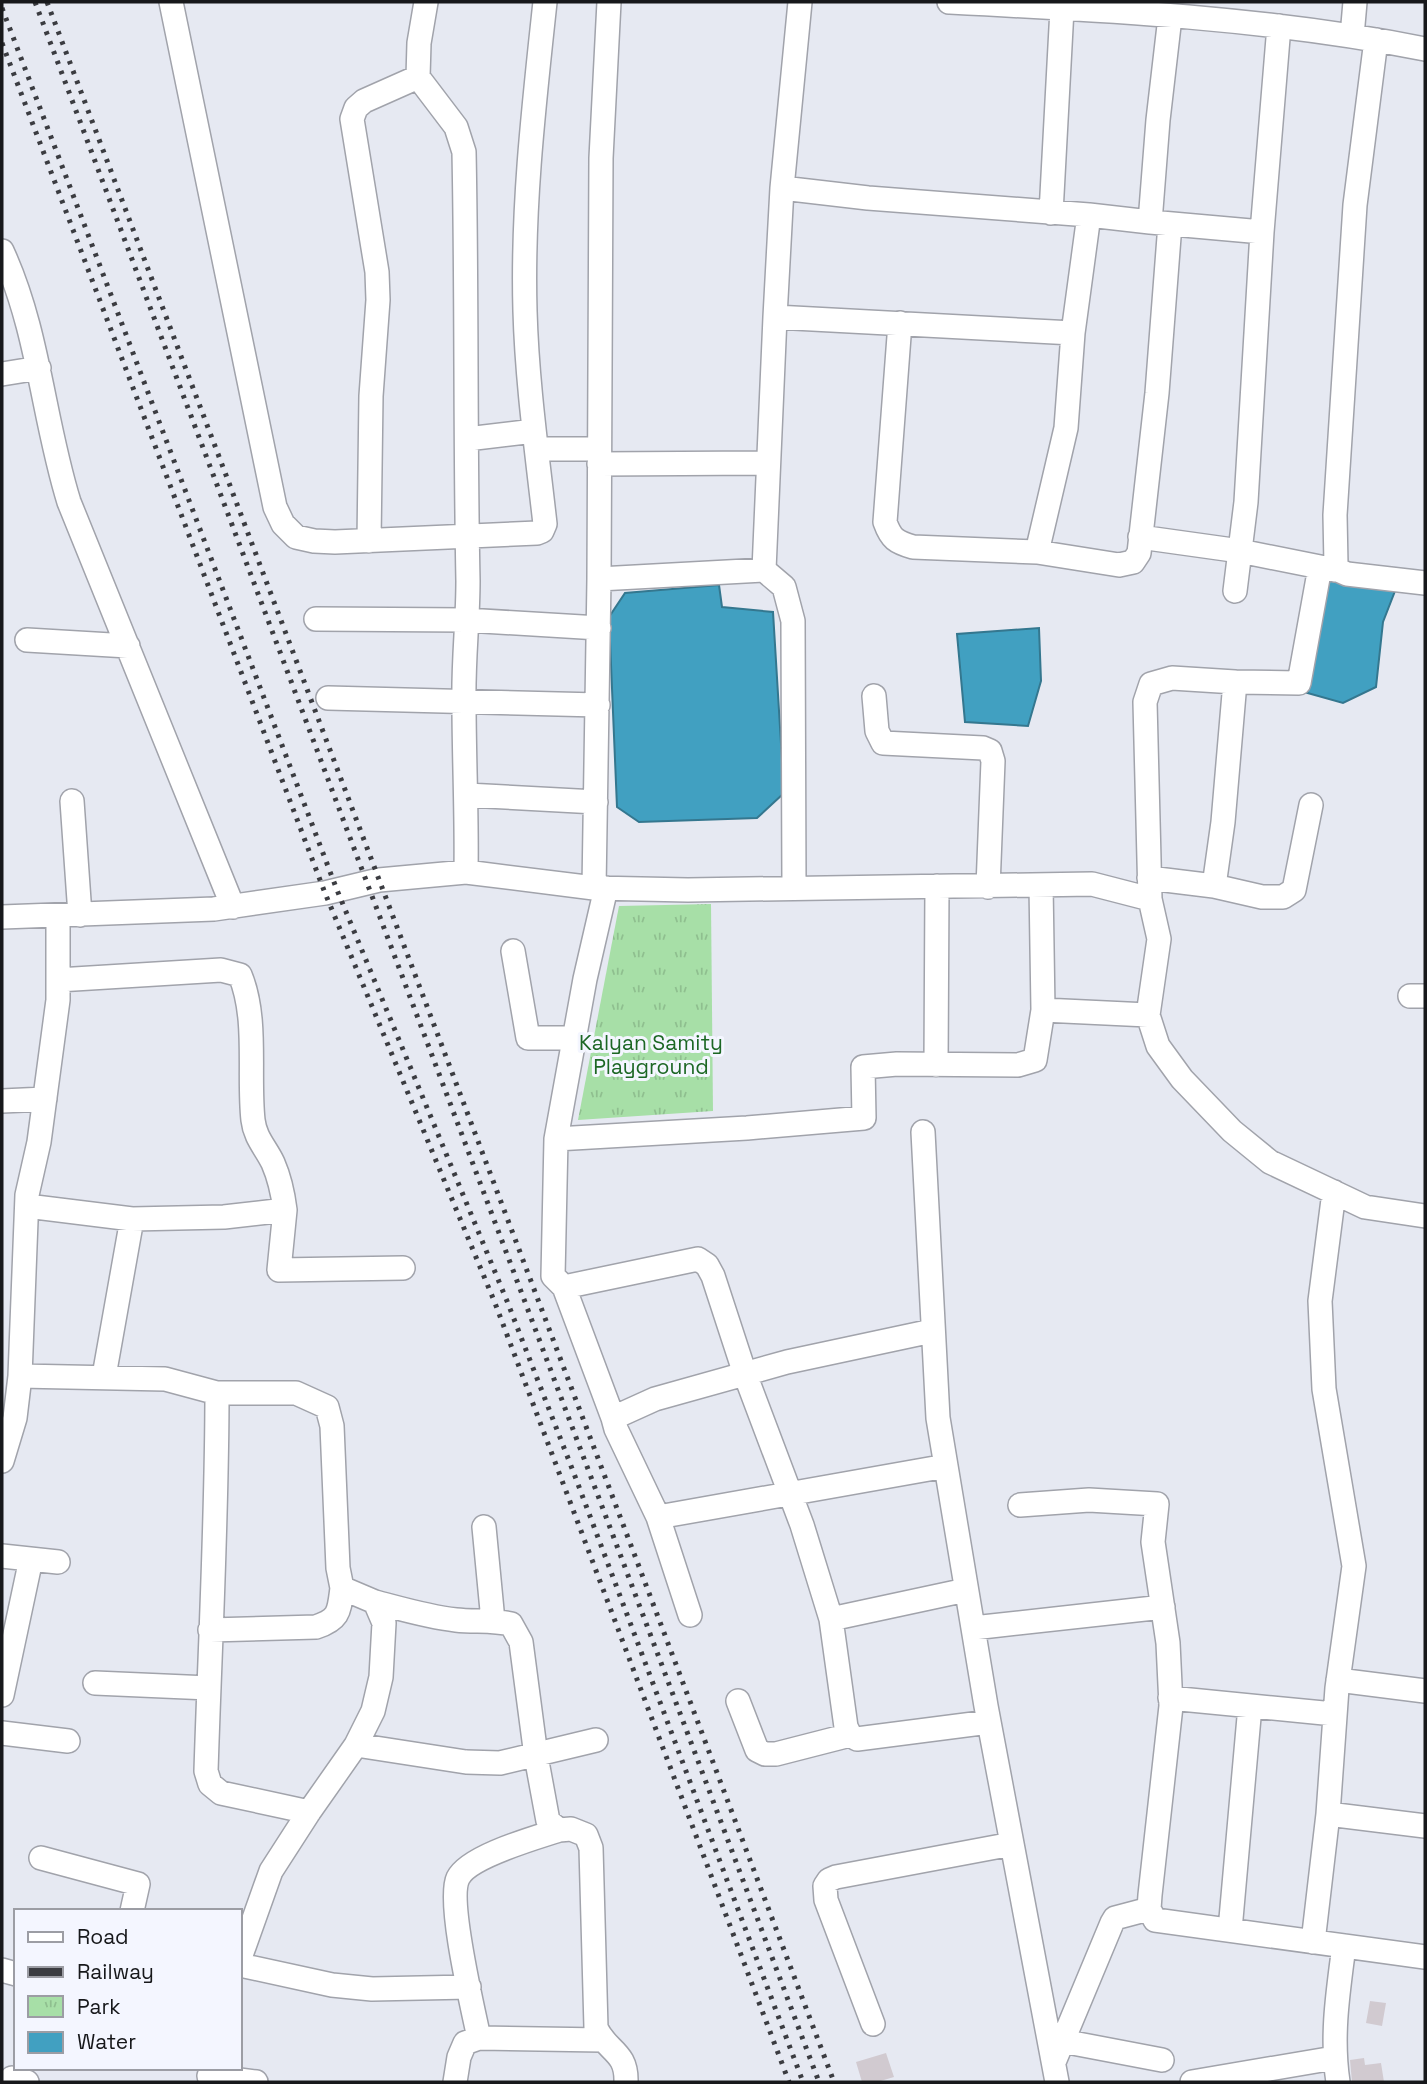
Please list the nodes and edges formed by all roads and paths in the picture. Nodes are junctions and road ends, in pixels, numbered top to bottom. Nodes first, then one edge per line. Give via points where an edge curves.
1 (171, 2) edge
2 (426, 2) edge
3 (545, 2) edge
4 (609, 2) edge
5 (800, 2) edge
6 (964, 2) edge
7 (1355, 2) edge
8 (1100, 6) edge
9 (1062, 9) junction
10 (1229, 11) edge
11 (1170, 17) junction
12 (1279, 26) junction
13 (1352, 36) junction
14 (1376, 40) junction
15 (1425, 49) edge
16 (418, 77) junction
17 (782, 188) junction
18 (1051, 213) junction
19 (1089, 215) junction
20 (1160, 223) junction
21 (1262, 232) junction
22 (2, 251) edge
23 (775, 317) junction
24 (900, 323) junction
25 (1073, 333) junction
26 (39, 368) junction
27 (2, 374) edge
28 (467, 439) junction
29 (535, 440) junction
30 (599, 457) junction
31 (767, 463) junction
32 (466, 536) junction
33 (1140, 537) junction
34 (369, 541) junction
35 (1240, 551) junction
36 (1037, 552) junction
37 (1329, 569) junction
38 (764, 570) junction
39 (599, 579) junction
40 (1425, 583) edge
41 (1236, 591) dead end
42 (316, 619) dead end
43 (466, 620) junction
44 (599, 628) junction
45 (27, 640) dead end
46 (128, 646) junction
47 (1234, 682) junction
48 (874, 696) dead end
49 (328, 698) dead end
50 (464, 702) junction
51 (598, 705) junction
52 (467, 795) junction
53 (72, 801) dead end
54 (596, 802) junction
55 (1311, 806) dead end
56 (466, 872) junction
57 (1041, 885) junction
58 (937, 886) junction
59 (1214, 886) junction
60 (988, 887) junction
61 (600, 888) junction
62 (794, 888) junction
63 (1150, 889) junction
64 (233, 907) junction
65 (69, 916) junction
66 (2, 918) edge
67 (513, 951) dead end
68 (58, 980) junction
69 (1043, 1010) junction
70 (1148, 1015) junction
71 (574, 1038) junction
72 (936, 1065) junction
73 (45, 1099) junction
74 (2, 1101) edge
75 (923, 1132) dead end
76 (556, 1139) junction
77 (1334, 1192) junction
78 (27, 1206) junction
79 (285, 1210) junction
80 (1425, 1216) edge
81 (132, 1219) junction
82 (403, 1268) dead end
83 (564, 1287) junction
84 (932, 1331) junction
85 (11, 1348) edge
86 (745, 1374) junction
87 (20, 1376) junction
88 (104, 1376) junction
89 (217, 1393) junction
90 (613, 1418) junction
91 (2, 1461) edge
92 (946, 1466) junction
93 (791, 1493) junction
94 (1020, 1505) dead end
95 (658, 1517) junction
96 (484, 1527) dead end
97 (2, 1556) edge
98 (31, 1559) junction
99 (58, 1562) dead end
100 (342, 1588) junction
101 (966, 1590) junction
102 (375, 1602) junction
103 (1163, 1607) junction
104 (690, 1615) dead end
105 (831, 1619) junction
106 (492, 1620) junction
107 (973, 1628) junction
108 (210, 1630) junction
109 (1338, 1680) junction
110 (95, 1683) dead end
111 (209, 1688) junction
112 (1425, 1691) edge
113 (2, 1695) edge
114 (1171, 1698) junction
115 (738, 1701) dead end
116 (1251, 1706) junction
117 (1334, 1714) junction
118 (989, 1722) junction
119 (2, 1733) edge
120 (850, 1735) junction
121 (596, 1740) dead end
122 (68, 1741) dead end
123 (356, 1745) junction
124 (536, 1756) junction
125 (309, 1812) junction
126 (1328, 1814) junction
127 (1425, 1826) edge
128 (559, 1830) junction
129 (1012, 1844) junction
130 (41, 1858) dead end
131 (132, 1909) edge
132 (1149, 1909) junction
133 (1230, 1930) junction
134 (1313, 1942) junction
135 (1344, 1946) junction
136 (242, 1952) edge
137 (1425, 1956) edge
138 (242, 1965) edge
139 (469, 1987) junction
140 (873, 2024) dead end
141 (479, 2038) junction
142 (602, 2040) junction
143 (1334, 2058) junction
144 (1162, 2060) dead end
145 (1058, 2062) edge
146 (209, 2075) edge
147 (256, 2082) edge
148 (456, 2082) edge
149 (626, 2082) edge
150 (1192, 2082) edge
151 (1338, 2082) edge

1 - 34 street via 275,507 296,537
2 - 16 street
3 - 29 street via 525,256
4 - 30 street via 601,158
5 - 17 street
6 - 9 street
7 - 13 street
8 - 9 street
8 - 11 street
9 - 18 street
10 - 11 street
10 - 12 street
11 - 20 street via 1158,120
12 - 13 street
12 - 21 street
13 - 14 street
14 - 15 street
14 - 37 street via 1355,205
16 - 28 street via 456,127 464,152
16 - 34 street via 364,101 352,119 379,300 370,396
17 - 18 street
17 - 23 street
18 - 19 street
19 - 20 street
19 - 25 street
20 - 21 street
20 - 33 street via 1157,393
21 - 35 street
22 - 26 street via 28,318
23 - 24 street
23 - 31 street
24 - 25 street
24 - 36 street via 885,522 889,534 913,547
25 - 36 street via 1066,428
26 - 27 street
26 - 46 street via 69,502
28 - 29 street
28 - 32 street
29 - 30 street
29 - 32 street via 545,524 542,531
30 - 31 street
30 - 39 street
31 - 38 street
32 - 34 street
32 - 43 street
33 - 35 street
33 - 36 street via 1133,562 1119,565
35 - 37 street
35 - 41 street
37 - 40 street
37 - 47 street via 1299,683
38 - 39 street
38 - 62 street via 784,587 793,621
39 - 44 street
42 - 43 street
43 - 44 street
43 - 50 street
44 - 51 street
45 - 46 street
46 - 64 street
47 - 59 street
47 - 63 street via 1172,678 1151,684 1145,702
48 - 60 street via 877,731 883,743 990,751
49 - 50 street
50 - 51 street
50 - 52 street
51 - 54 street
52 - 54 street
52 - 56 street
53 - 65 street
54 - 61 street
55 - 59 street via 1294,890 1283,897 1262,897
56 - 61 street
56 - 64 street via 379,880 325,894
57 - 60 street
57 - 63 street
57 - 69 street
58 - 60 street
58 - 62 street
58 - 72 street
59 - 63 street
61 - 62 street
61 - 71 street
63 - 70 street via 1159,939
64 - 65 street
65 - 66 street
65 - 68 street
67 - 71 street via 528,1038
68 - 73 street
68 - 79 street via 221,970 240,975 246,990 256,1136 272,1161
69 - 70 street
69 - 72 street via 1035,1060 1018,1065
70 - 77 street via 1158,1046 1182,1079 1232,1131 1270,1162
71 - 76 street
72 - 76 street via 863,1067 864,1118
73 - 74 street
73 - 78 street
75 - 84 street
76 - 83 street via 553,1276
77 - 80 street via 1365,1207
77 - 109 street via 1320,1301 1324,1389 1354,1566
78 - 81 street
78 - 85 street
79 - 81 street
79 - 82 street via 279,1270
81 - 88 street
83 - 86 street via 698,1259 713,1276
83 - 90 street
84 - 86 street
84 - 92 street
85 - 87 street
86 - 90 street via 654,1399
86 - 93 street
87 - 88 street
87 - 91 street via 15,1418
88 - 89 street via 165,1379
89 - 100 street via 296,1393 327,1407
89 - 108 street
90 - 95 street
92 - 93 street
92 - 101 street
93 - 95 street
93 - 105 street
94 - 103 street via 1088,1500 1157,1504 1153,1542
95 - 104 street
96 - 106 street
97 - 98 street
98 - 99 street
98 - 113 street
100 - 102 street
100 - 108 street via 338,1613 329,1623
101 - 105 street
101 - 107 street
102 - 106 street via 459,1621
102 - 123 street via 384,1623 381,1677 373,1711
103 - 107 street
103 - 114 street
105 - 120 street
106 - 124 street via 511,1625 521,1642
107 - 118 street
108 - 111 street
109 - 112 street
109 - 117 street
110 - 111 street
111 - 125 street via 206,1771 210,1784 222,1793
114 - 116 street
114 - 132 street
115 - 120 street via 757,1751 765,1754
116 - 117 street
116 - 133 street
117 - 126 street
118 - 120 street via 857,1740
118 - 129 street
119 - 122 street
121 - 124 street
123 - 124 street via 466,1762 500,1763
123 - 125 street
124 - 128 street via 548,1821
125 - 136 street via 271,1871
126 - 127 street
126 - 134 street
128 - 139 street via 497,1851 458,1878 454,1896
128 - 142 street via 586,1835 591,1847 596,2028
129 - 140 street via 829,1880 826,1900
129 - 145 street
130 - 131 street via 138,1884
132 - 133 street via 1156,1920
132 - 145 street via 1115,1918 1112,1923
133 - 134 street
134 - 135 street
135 - 137 street
135 - 143 street
138 - 139 street via 372,1989
139 - 141 street
141 - 142 street
141 - 148 street via 465,2043
142 - 149 street via 619,2054
143 - 150 street
143 - 151 street
144 - 145 street
146 - 147 street

